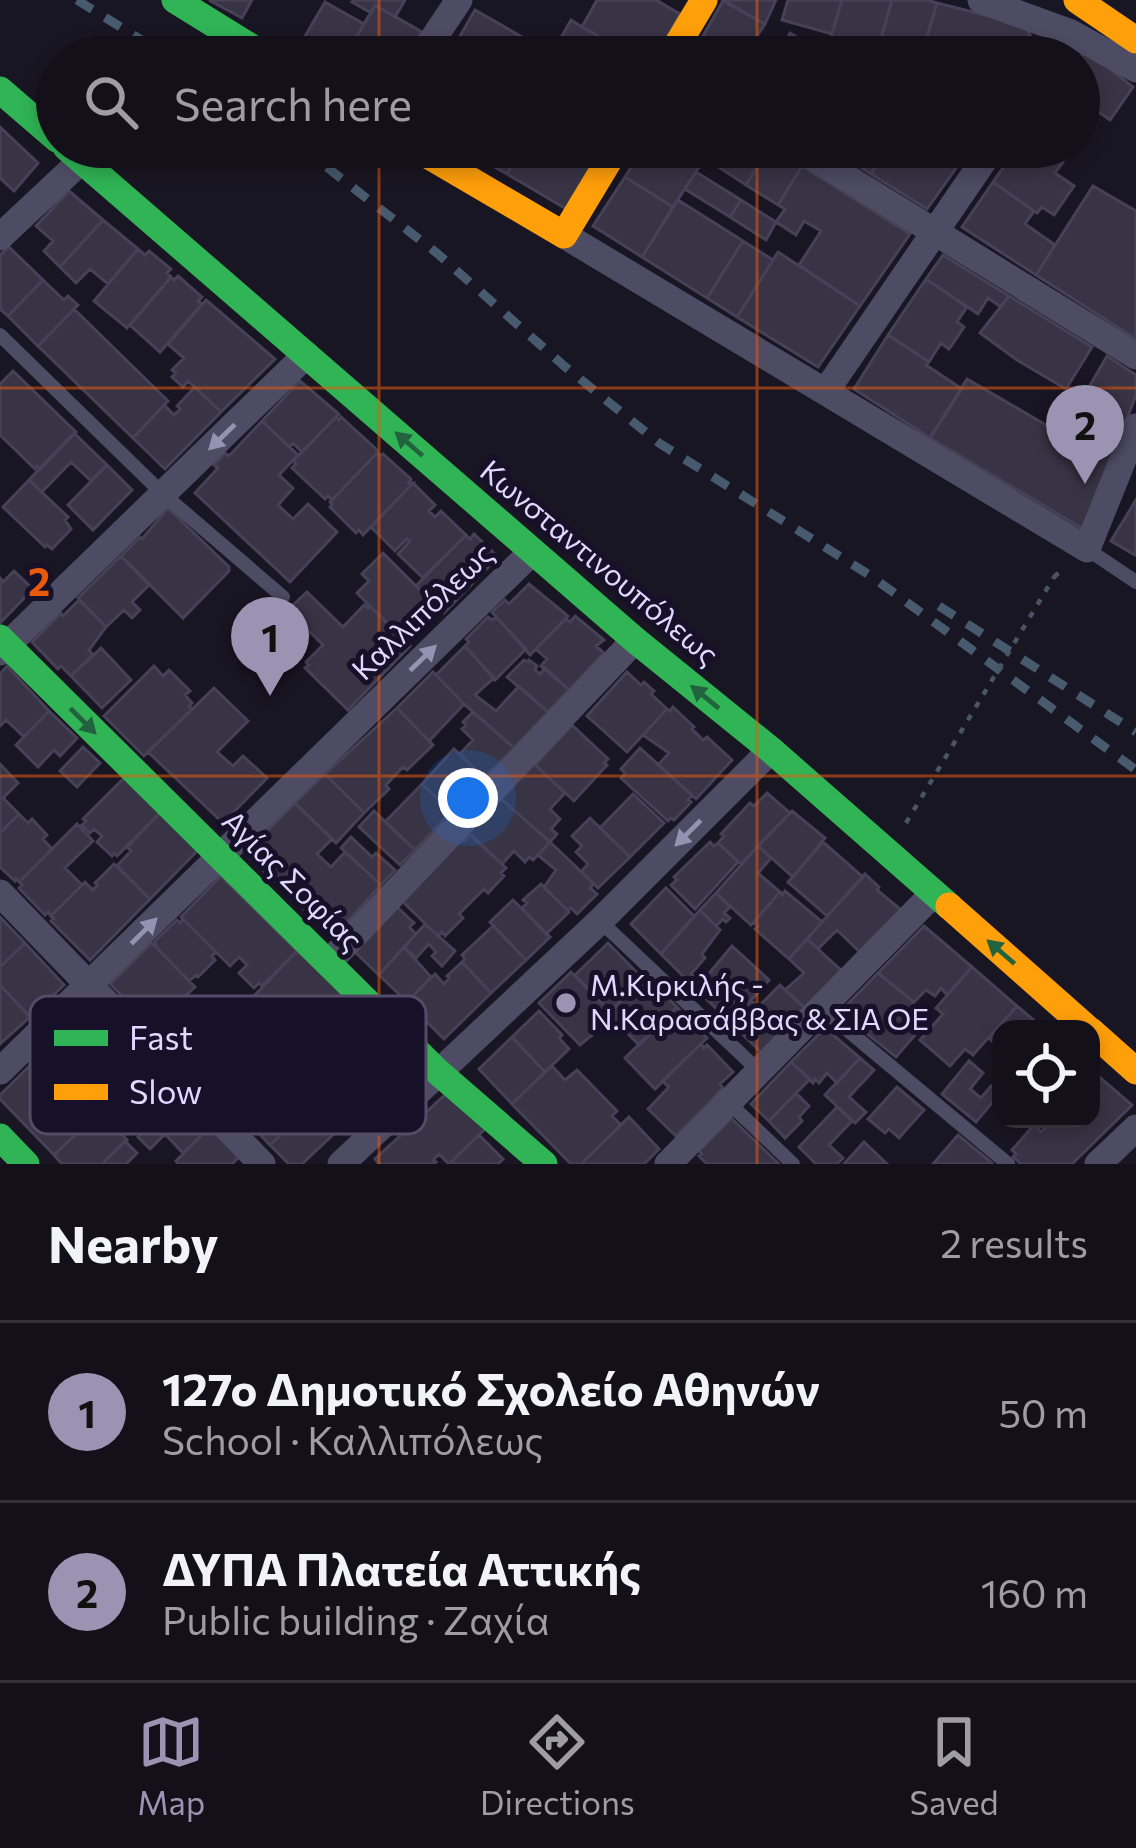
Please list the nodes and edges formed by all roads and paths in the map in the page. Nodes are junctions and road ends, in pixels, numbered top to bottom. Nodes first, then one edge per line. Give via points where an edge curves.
1 (175, 0) edge
2 (459, 0) edge
3 (704, 0) edge
4 (981, 0) edge
5 (1082, 4) edge
6 (1071, 33) junction
7 (233, 36) edge
8 (435, 36) edge
9 (683, 36) edge
10 (1069, 36) edge
11 (1076, 36) edge
12 (1136, 40) edge
13 (1100, 49) edge
14 (1136, 69) edge
15 (0, 90) edge
16 (36, 121) edge
17 (62, 168) edge
18 (90, 168) edge
19 (450, 168) edge
20 (604, 168) edge
21 (830, 168) edge
22 (979, 168) edge
23 (935, 232) junction
24 (564, 235) junction
25 (0, 237) edge
26 (0, 335) edge
27 (306, 355) junction
28 (1136, 356) edge
29 (826, 391) junction
30 (1136, 427) edge
31 (163, 494) junction
32 (532, 552) junction
33 (1076, 558) junction
34 (1136, 582) edge
35 (283, 597) dead end
36 (635, 640) junction
37 (2, 645) edge
38 (771, 750) junction
39 (906, 823) dead end
40 (219, 856) junction
41 (0, 893) edge
42 (934, 893) junction
43 (600, 921) junction
44 (328, 963) junction
45 (88, 985) junction
46 (77, 996) edge
47 (99, 996) edge
48 (361, 996) edge
49 (821, 1008) junction
50 (1079, 1020) edge
51 (1100, 1039) edge
52 (30, 1042) edge
53 (426, 1060) edge
54 (0, 1071) edge
55 (759, 1071) junction
56 (1136, 1071) edge
57 (438, 1072) junction
58 (426, 1083) edge
59 (728, 1102) junction
60 (1136, 1128) edge
61 (233, 1134) edge
62 (373, 1134) edge
63 (0, 1137) edge
64 (26, 1164) edge
65 (262, 1164) edge
66 (341, 1164) edge
67 (544, 1164) edge
68 (668, 1164) edge
69 (793, 1164) edge
70 (1008, 1164) edge
71 (1098, 1164) edge

1 - 7 street
2 - 8 street
3 - 9 street
4 - 6 street
5 - 6 street
5 - 12 street
6 - 10 street
6 - 11 street
13 - 14 street
15 - 16 street
17 - 25 street
18 - 27 street, Κωνσταντινουπόλεως
19 - 24 street
20 - 24 street
21 - 23 street
22 - 23 street
23 - 28 street
23 - 29 street
24 - 29 street
26 - 31 lane
27 -> 31 street
32 -> 27 street, Κωνσταντινουπόλεως
29 - 33 street
30 - 33 street
31 - 35 lane
31 - 37 street
32 - 36 street, Κωνσταντινουπόλεως
40 -> 32 street, Καλλιπόλεως
33 - 34 lane
33 - 39 path, bridge via 1054,577
38 -> 36 street, Κωνσταντινουπόλεως
36 - 44 street
37 -> 40 street, Αγίας Σοφίας
38 - 42 street, Κωνσταντινουπόλεως
38 -> 43 street
40 - 44 street, Αγίας Σοφίας
45 -> 40 street, Καλλιπόλεως
41 - 45 street
42 - 49 street
50 -> 42 street, Κωνσταντινουπόλεως
43 - 55 lane
43 - 57 street
44 - 48 street, Αγίας Σοφίας
45 - 46 street, Καλλιπόλεως
45 - 47 street
49 - 55 street
49 - 70 lane
51 - 56 street, Κωνσταντινουπόλεως
52 - 54 street, Καλλιπόλεως
53 - 57 street, Αγίας Σοφίας
55 - 59 street
57 - 58 street
57 - 67 street, Αγίας Σοφίας
59 - 68 street
59 - 69 lane
60 - 71 street
61 - 65 street
62 - 66 street
63 - 64 street

